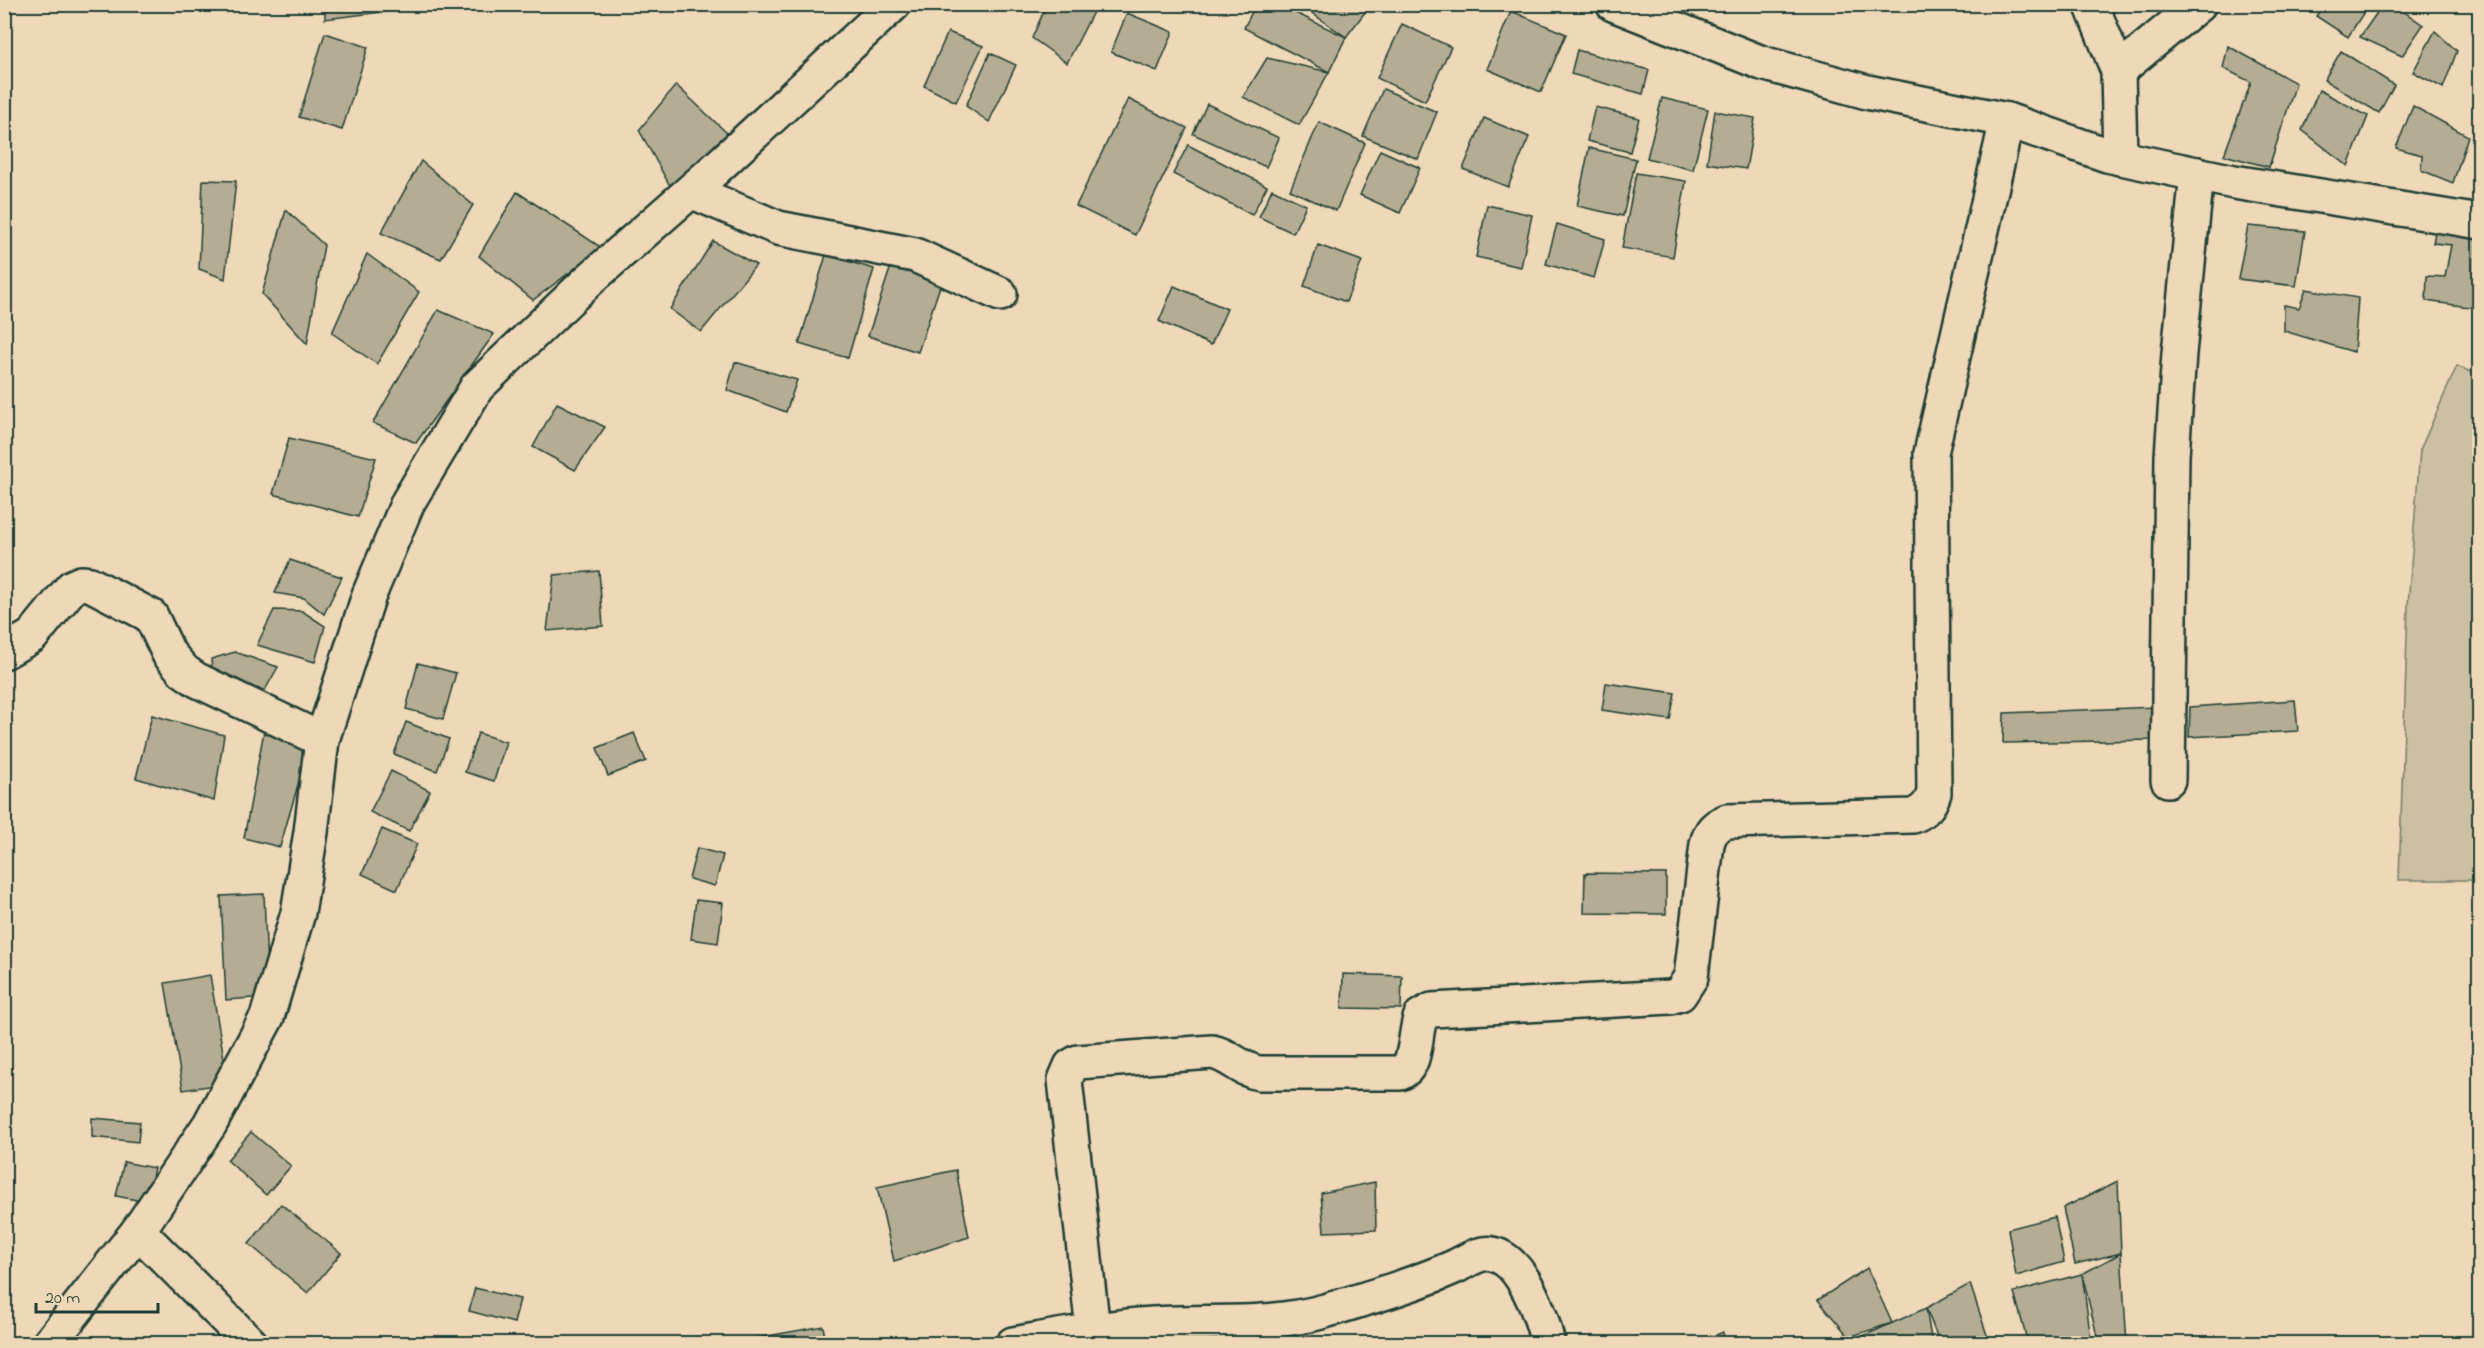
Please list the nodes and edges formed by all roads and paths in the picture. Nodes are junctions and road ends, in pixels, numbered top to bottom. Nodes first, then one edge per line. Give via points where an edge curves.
1 (894, 4) edge
2 (1613, 4) edge
3 (2091, 4) edge
4 (2199, 4) edge
5 (2118, 70) junction
6 (2007, 120) junction
7 (2120, 158) junction
8 (2198, 174) junction
9 (691, 191) junction
10 (2480, 222) edge
11 (1000, 294) dead end
12 (4, 652) edge
13 (322, 740) junction
14 (2168, 780) dead end
15 (138, 1231) junction
16 (1093, 1330) junction
17 (49, 1344) edge
18 (251, 1344) edge
19 (1013, 1344) edge
20 (1548, 1344) edge

1 - 9 street
2 - 6 street via 1762,63 1867,92
3 - 5 street
4 - 5 street
5 - 7 street
6 - 7 street
6 - 16 street via 1931,453 1934,792 1930,804 1913,816 1727,821 1716,826 1707,844 1691,977 1680,994 1432,1010 1421,1016 1411,1061 1400,1073 1259,1073 1212,1052 1078,1062 1071,1066 1065,1080
7 - 8 street
8 - 10 street
8 - 14 street via 2172,456
9 - 11 street via 778,228 915,255
9 - 13 street via 588,281 477,387 408,502 369,595
12 - 13 street via 32,636 72,587 90,584 151,616 168,654 197,680
13 - 15 street via 298,913 267,1017 210,1124
15 - 17 street
15 - 18 street
16 - 19 street
16 - 20 street via 1295,1318 1377,1294 1491,1253 1519,1274 1532,1295

